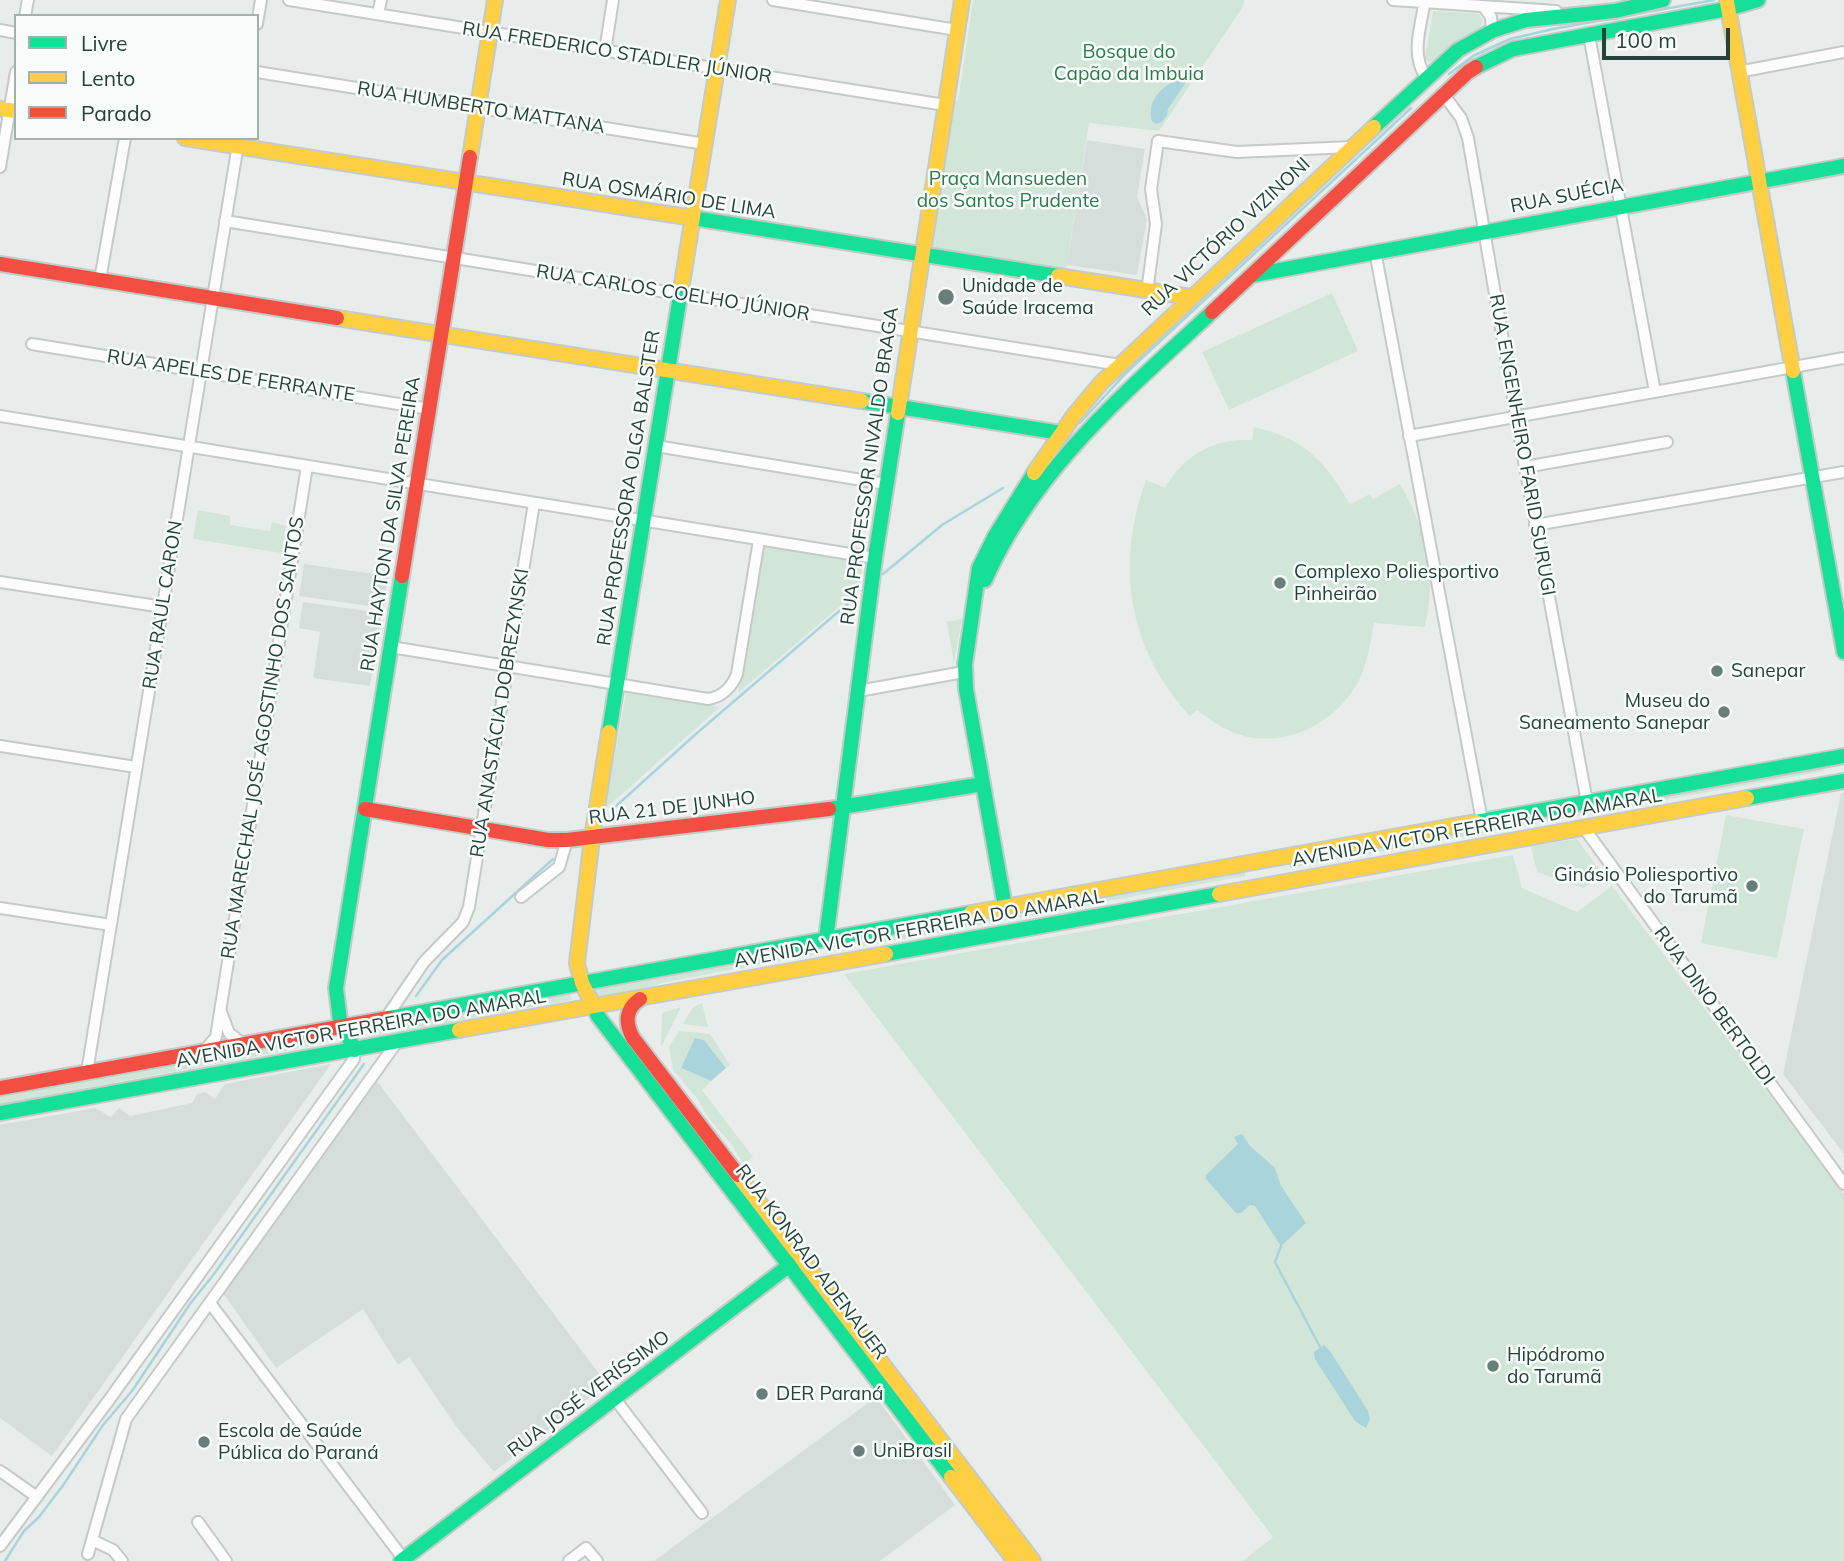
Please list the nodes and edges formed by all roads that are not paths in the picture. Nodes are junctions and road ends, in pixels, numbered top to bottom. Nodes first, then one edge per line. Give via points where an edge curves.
1 (289, 0) edge
2 (381, 0) edge
3 (495, 0) edge
4 (613, 0) edge
5 (728, 0) edge
6 (773, 0) edge
7 (962, 0) edge
8 (1393, 0) edge
9 (1664, 0) edge
10 (1758, 0) edge
11 (1425, 1) edge
12 (1727, 5) edge
13 (1483, 6) junction
14 (1594, 13) junction
15 (378, 14) junction
16 (957, 30) junction
17 (1492, 30) junction
18 (490, 32) junction
19 (1589, 34) junction
20 (605, 51) junction
21 (1844, 52) edge
22 (717, 69) junction
23 (259, 72) edge
24 (1738, 72) junction
25 (1426, 77) junction
26 (14, 82) edge
27 (1443, 94) junction
28 (945, 105) junction
29 (478, 108) junction
30 (8, 110) edge
31 (125, 140) edge
32 (212, 140) edge
33 (238, 142) edge
34 (705, 144) junction
35 (1352, 147) junction
36 (1313, 148) junction
37 (1844, 166) edge
38 (0, 167) edge
39 (1327, 170) junction
40 (1758, 181) junction
41 (466, 183) junction
42 (1620, 206) junction
43 (692, 219) junction
44 (225, 220) junction
45 (1485, 231) junction
46 (1280, 249) junction
47 (1375, 251) junction
48 (920, 256) junction
49 (454, 257) junction
50 (0, 264) edge
51 (1297, 266) junction
52 (1252, 276) junction
53 (100, 280) junction
54 (1147, 292) junction
55 (680, 294) junction
56 (1190, 297) junction
57 (213, 298) junction
58 (1170, 316) junction
59 (909, 331) junction
60 (441, 334) junction
61 (32, 344) dead end
62 (1844, 358) edge
63 (1120, 365) junction
64 (1792, 368) junction
65 (668, 370) junction
66 (201, 372) junction
67 (1655, 392) junction
68 (898, 407) junction
69 (429, 409) junction
70 (0, 416) edge
71 (1516, 416) junction
72 (1060, 433) junction
73 (1409, 436) junction
74 (1667, 442) dead end
75 (189, 446) junction
76 (656, 446) junction
77 (306, 466) junction
78 (1525, 467) junction
79 (1844, 472) edge
80 (1812, 478) junction
81 (417, 484) junction
82 (886, 484) junction
83 (534, 503) junction
84 (643, 521) junction
85 (1535, 525) junction
86 (759, 540) junction
87 (875, 558) junction
88 (0, 583) edge
89 (163, 607) junction
90 (971, 621) junction
91 (1843, 642) edge
92 (391, 647) junction
93 (508, 666) junction
94 (964, 672) junction
95 (617, 684) junction
96 (858, 691) junction
97 (0, 746) edge
98 (1844, 756) edge
99 (136, 767) junction
100 (1844, 781) edge
101 (983, 784) junction
102 (1587, 802) junction
103 (843, 807) junction
104 (365, 808) junction
105 (1482, 821) junction
106 (481, 828) junction
107 (1584, 828) junction
108 (592, 838) junction
109 (567, 840) junction
110 (1283, 857) junction
111 (1251, 862) junction
112 (1288, 882) junction
113 (1256, 888) junction
114 (521, 897) dead end
115 (1005, 907) junction
116 (0, 908) edge
117 (111, 925) junction
118 (826, 939) junction
119 (800, 970) junction
120 (582, 983) junction
121 (640, 999) junction
122 (594, 1008) junction
123 (220, 1010) junction
124 (386, 1018) junction
125 (341, 1026) junction
126 (397, 1042) junction
127 (243, 1044) junction
128 (355, 1050) junction
129 (204, 1051) junction
130 (87, 1073) junction
131 (0, 1088) edge
132 (0, 1113) edge
133 (1844, 1184) edge
134 (795, 1262) junction
135 (210, 1303) junction
136 (615, 1399) junction
137 (0, 1471) edge
138 (37, 1497) junction
139 (702, 1513) dead end
140 (198, 1522) dead end
141 (92, 1540) junction
142 (0, 1546) edge
143 (88, 1555) dead end
144 (221, 1559) edge
145 (403, 1560) edge
146 (122, 1561) edge
147 (569, 1561) edge
148 (597, 1561) edge
149 (1015, 1561) edge
150 (1033, 1561) edge

1 - 15 street, RUA FREDERICO STADLER JÚNIOR
2 - 15 street
3 - 18 main road, RUA HAYTON DA SILVA PEREIRA
4 - 20 street
5 - 22 main road, RUA PROFESSORA OLGA BALSTER
6 - 16 street
7 - 16 main road, RUA PROFESSOR NIVALDO BRAGA
8 - 11 street
9 - 14 main road, RUA VICTÓRIO VIZINONI
10 - 12 main road
11 - 13 street
11 - 25 street via 1417,53
12 - 19 main road
12 - 24 main road
13 - 14 street
13 - 17 street via 1491,17
14 - 17 main road, RUA VICTÓRIO VIZINONI via 1532,17
15 - 18 street, RUA FREDERICO STADLER JÚNIOR
16 - 28 main road, RUA PROFESSOR NIVALDO BRAGA
17 - 25 main road, RUA VICTÓRIO VIZINONI
18 - 20 street, RUA FREDERICO STADLER JÚNIOR
18 - 29 main road, RUA HAYTON DA SILVA PEREIRA
19 - 27 main road via 1500,53
19 - 42 street
20 - 22 street, RUA FREDERICO STADLER JÚNIOR
21 - 24 street
22 - 28 street, RUA FREDERICO STADLER JÚNIOR
22 - 34 main road, RUA PROFESSORA OLGA BALSTER
23 - 29 street, RUA HUMBERTO MATTANA
24 - 40 main road
25 - 27 main road
25 - 35 main road, RUA VICTÓRIO VIZINONI
26 - 30 street
27 - 45 street, RUA ENGENHEIRO FARID SURUGI via 1466,131
27 - 46 main road
28 - 48 main road, RUA PROFESSOR NIVALDO BRAGA
29 - 34 street, RUA HUMBERTO MATTANA
29 - 41 main road, RUA HAYTON DA SILVA PEREIRA
30 - 38 street
31 - 53 street
32 - 33 main road, RUA OSMÁRIO DE LIMA
33 - 41 main road, RUA OSMÁRIO DE LIMA
33 - 44 street, RUA RAUL CARON
34 - 43 main road, RUA PROFESSORA OLGA BALSTER
35 - 36 street
35 - 39 main road, RUA VICTÓRIO VIZINONI
36 - 39 street via 1323,157
36 - 54 street via 1237,152 1157,142 1151,189 1156,224
37 - 40 main road, RUA SUÉCIA
39 - 56 main road, RUA VICTÓRIO VIZINONI
40 - 42 main road, RUA SUÉCIA
40 - 64 main road
41 - 43 main road, RUA OSMÁRIO DE LIMA
41 - 49 main road, RUA HAYTON DA SILVA PEREIRA
42 - 45 main road, RUA SUÉCIA
42 - 67 street
43 - 48 main road, RUA OSMÁRIO DE LIMA
43 - 55 main road, RUA PROFESSORA OLGA BALSTER
44 - 49 street, RUA CARLOS COELHO JÚNIOR
44 - 57 street, RUA RAUL CARON
45 - 47 main road, RUA SUÉCIA
45 - 71 street, RUA ENGENHEIRO FARID SURUGI
46 - 51 main road via 1286,261
46 - 52 main road
47 - 51 main road, RUA SUÉCIA
47 - 73 street
48 - 54 main road, RUA OSMÁRIO DE LIMA
48 - 59 main road, RUA PROFESSOR NIVALDO BRAGA
49 - 55 street, RUA CARLOS COELHO JÚNIOR
49 - 60 main road, RUA HAYTON DA SILVA PEREIRA
50 - 53 main road
51 - 52 main road, RUA SUÉCIA
52 - 90 main road via 1081,436 1040,484 999,549
53 - 57 main road
54 - 56 main road, RUA OSMÁRIO DE LIMA
54 - 58 main road via 1159,298
55 - 59 street, RUA CARLOS COELHO JÚNIOR
55 - 65 main road, RUA PROFESSORA OLGA BALSTER
56 - 58 main road, RUA VICTÓRIO VIZINONI
57 - 60 main road
57 - 66 street, RUA RAUL CARON
58 - 63 main road, RUA VICTÓRIO VIZINONI
59 - 63 street, RUA CARLOS COELHO JÚNIOR
59 - 68 main road, RUA PROFESSOR NIVALDO BRAGA
60 - 65 main road
60 - 69 main road, RUA HAYTON DA SILVA PEREIRA
61 - 66 street, RUA APELES DE FERRANTE
62 - 64 street
63 - 72 main road, RUA VICTÓRIO VIZINONI
64 - 67 street
64 - 80 main road
65 - 68 main road
65 - 76 main road, RUA PROFESSORA OLGA BALSTER
66 - 69 street, RUA APELES DE FERRANTE
66 - 75 street, RUA RAUL CARON
67 - 71 street
68 - 72 main road
68 - 82 main road, RUA PROFESSOR NIVALDO BRAGA
69 - 81 main road, RUA HAYTON DA SILVA PEREIRA
70 - 75 street
71 - 73 street
71 - 78 street, RUA ENGENHEIRO FARID SURUGI
72 - 90 main road, RUA VICTÓRIO VIZINONI via 986,552 976,581
73 - 105 street
74 - 78 street
75 - 77 street
75 - 89 street, RUA RAUL CARON
76 - 82 street
76 - 84 main road, RUA PROFESSORA OLGA BALSTER
77 - 81 street
77 - 123 street, RUA MARECHAL JOSÉ AGOSTINHO DOS SANTOS
78 - 85 street, RUA ENGENHEIRO FARID SURUGI
79 - 80 street
80 - 85 street
80 - 91 main road
81 - 83 street
81 - 92 main road, RUA HAYTON DA SILVA PEREIRA
82 - 87 main road, RUA PROFESSOR NIVALDO BRAGA
83 - 84 street
83 - 93 street, RUA ANASTÁCIA DOBREZYNSKI
84 - 86 street
84 - 95 main road, RUA PROFESSORA OLGA BALSTER
85 - 102 street, RUA ENGENHEIRO FARID SURUGI
86 - 87 street
86 - 95 street via 737,674 727,689 708,699
87 - 96 main road, RUA PROFESSOR NIVALDO BRAGA
88 - 89 street
89 - 99 street, RUA RAUL CARON
90 - 94 main road
92 - 93 street
92 - 104 main road, RUA HAYTON DA SILVA PEREIRA
93 - 95 street
93 - 106 street, RUA ANASTÁCIA DOBREZYNSKI
94 - 96 street
94 - 101 main road
95 - 108 main road, RUA PROFESSORA OLGA BALSTER
96 - 103 main road, RUA PROFESSOR NIVALDO BRAGA
97 - 99 street
98 - 102 main road, AVENIDA VICTOR FERREIRA DO AMARAL
99 - 117 street, RUA RAUL CARON
100 - 107 main road, AVENIDA VICTOR FERREIRA DO AMARAL
101 - 103 main road, RUA 21 DE JUNHO
101 - 115 main road
102 - 105 main road, AVENIDA VICTOR FERREIRA DO AMARAL
103 - 108 main road, RUA 21 DE JUNHO
103 - 118 main road, RUA PROFESSOR NIVALDO BRAGA
104 - 106 main road, RUA 21 DE JUNHO
104 - 125 main road, RUA HAYTON DA SILVA PEREIRA via 336,988
105 - 110 main road, AVENIDA VICTOR FERREIRA DO AMARAL
106 - 109 main road, RUA 21 DE JUNHO
106 - 124 street, RUA ANASTÁCIA DOBREZYNSKI via 463,922 424,962
107 - 112 main road, AVENIDA VICTOR FERREIRA DO AMARAL
107 - 133 street, RUA DINO BERTOLDI
108 - 109 main road, RUA 21 DE JUNHO
108 - 120 main road, RUA PROFESSORA OLGA BALSTER via 578,963
109 - 114 street via 559,867
110 - 111 main road, AVENIDA VICTOR FERREIRA DO AMARAL
110 - 112 main road via 1278,870
111 - 113 main road via 1261,873
111 - 115 main road, AVENIDA VICTOR FERREIRA DO AMARAL
112 - 113 main road, AVENIDA VICTOR FERREIRA DO AMARAL
113 - 119 main road, AVENIDA VICTOR FERREIRA DO AMARAL
115 - 118 main road, AVENIDA VICTOR FERREIRA DO AMARAL
116 - 117 street
117 - 130 street, RUA RAUL CARON
118 - 119 main road via 818,959
118 - 120 main road, AVENIDA VICTOR FERREIRA DO AMARAL
119 - 121 main road, AVENIDA VICTOR FERREIRA DO AMARAL
120 - 122 main road, RUA KONRAD ADENAUER
120 - 124 main road, AVENIDA VICTOR FERREIRA DO AMARAL
121 - 122 main road, AVENIDA VICTOR FERREIRA DO AMARAL
121 - 134 main road, RUA KONRAD ADENAUER via 627,1014 630,1034
122 - 126 main road, AVENIDA VICTOR FERREIRA DO AMARAL
122 - 134 main road, RUA KONRAD ADENAUER
123 - 127 street via 229,1033
123 - 129 street, RUA MARECHAL JOSÉ AGOSTINHO DOS SANTOS via 216,1037
124 - 125 main road, AVENIDA VICTOR FERREIRA DO AMARAL
125 - 127 main road, AVENIDA VICTOR FERREIRA DO AMARAL
125 - 128 main road, RUA HAYTON DA SILVA PEREIRA
126 - 128 main road, AVENIDA VICTOR FERREIRA DO AMARAL
126 - 135 street
127 - 129 main road, AVENIDA VICTOR FERREIRA DO AMARAL
128 - 132 main road, AVENIDA VICTOR FERREIRA DO AMARAL
128 - 138 street via 354,1059
129 - 130 main road, AVENIDA VICTOR FERREIRA DO AMARAL
130 - 131 main road, AVENIDA VICTOR FERREIRA DO AMARAL
134 - 136 main road, RUA JOSÉ VERÍSSIMO
134 - 149 main road, RUA KONRAD ADENAUER
134 - 150 main road, RUA KONRAD ADENAUER
135 - 141 street via 126,1419
135 - 145 street
136 - 139 street
136 - 145 main road, RUA JOSÉ VERÍSSIMO
137 - 138 street
138 - 142 street
140 - 144 street
141 - 143 street
141 - 146 street via 113,1550
147 - 148 street via 586,1548

